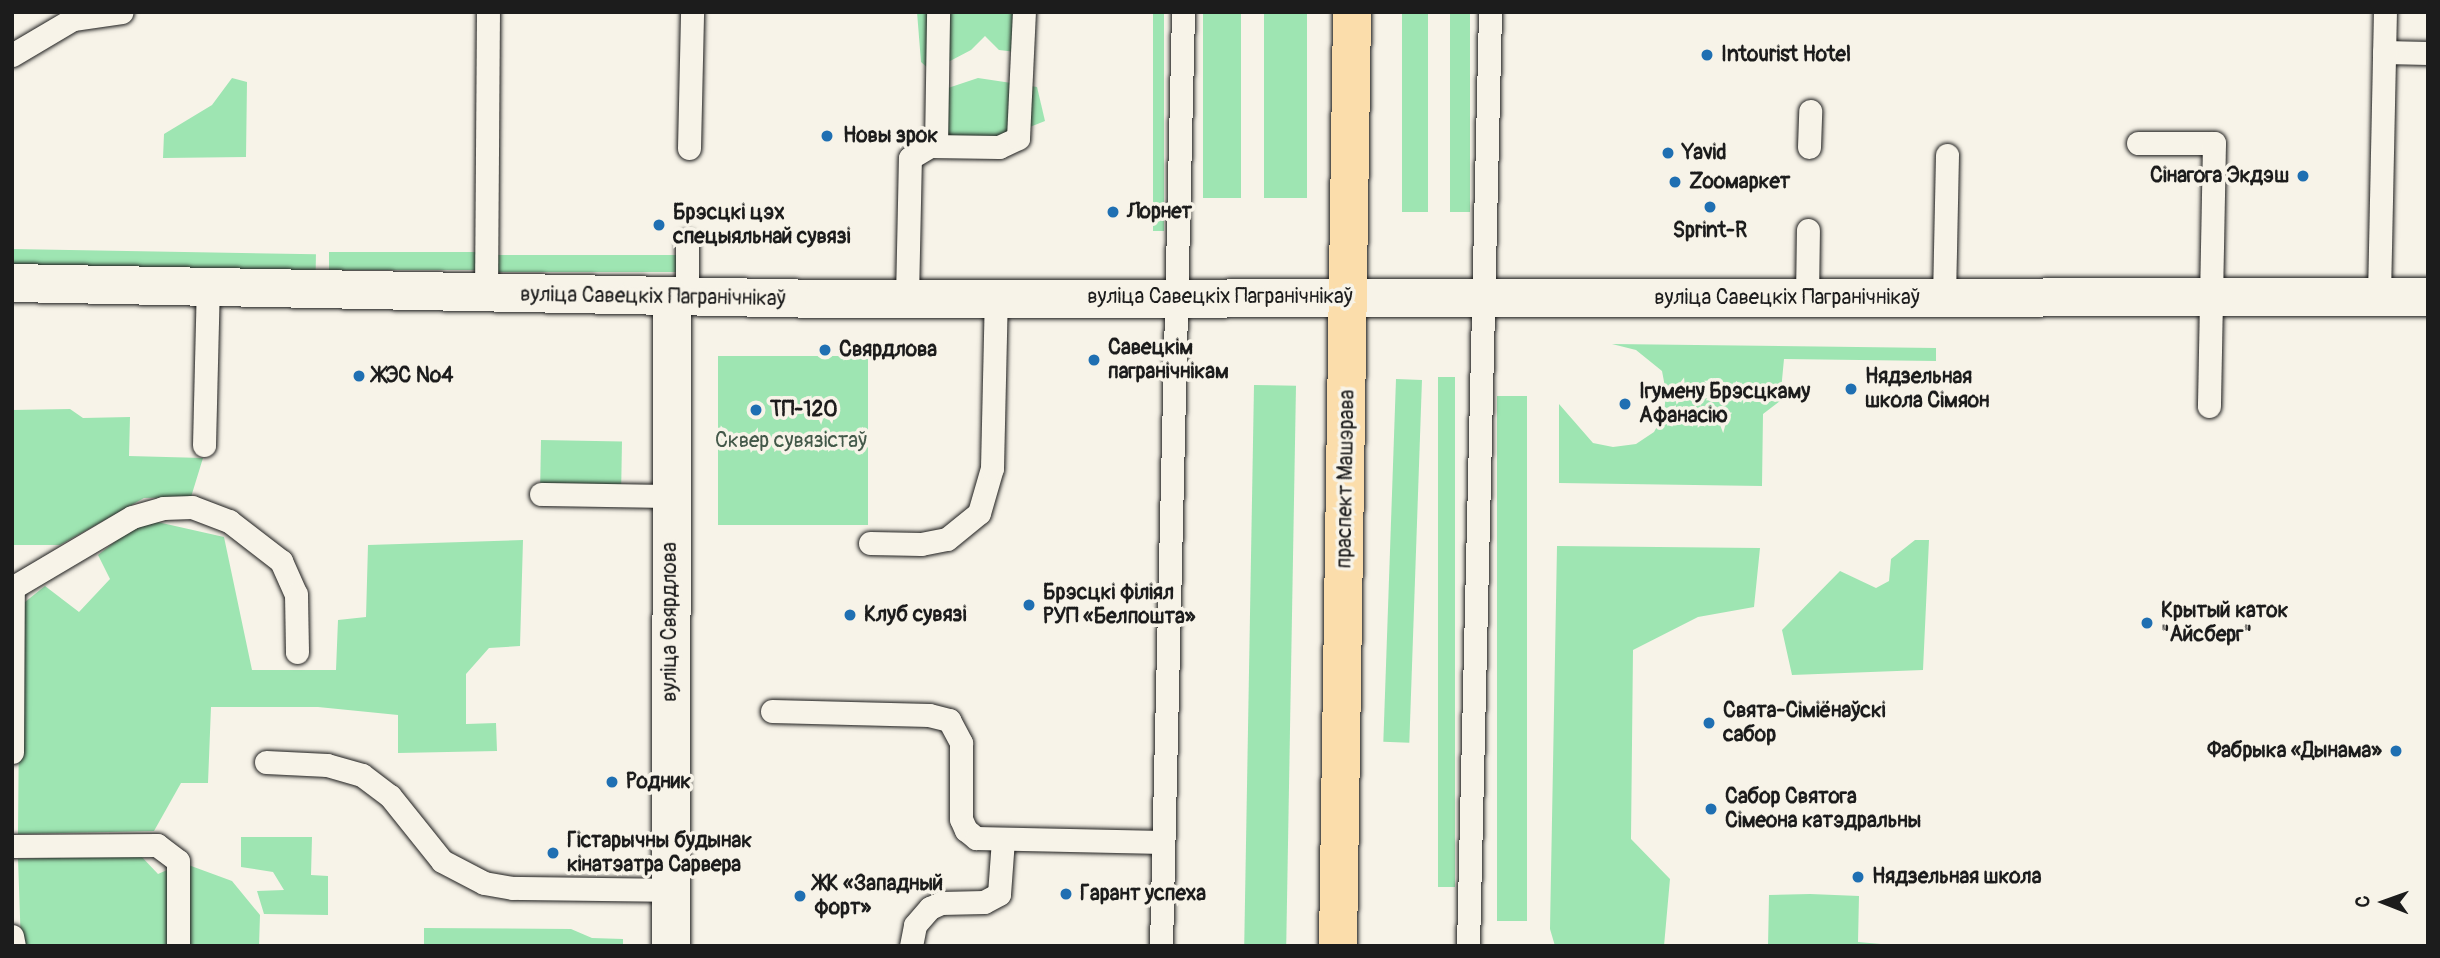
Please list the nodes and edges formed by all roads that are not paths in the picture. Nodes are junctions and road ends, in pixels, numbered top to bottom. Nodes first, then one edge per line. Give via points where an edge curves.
1 (122, 12) edge
2 (488, 12) edge
3 (692, 12) edge
4 (938, 12) edge
5 (1024, 12) edge
6 (1183, 12) edge
7 (1352, 12) edge
8 (1490, 12) edge
9 (2385, 12) edge
10 (2384, 52) junction
11 (2428, 53) edge
12 (12, 55) edge
13 (1810, 111) dead end
14 (2138, 143) dead end
15 (936, 146) junction
16 (1809, 147) dead end
17 (689, 148) dead end
18 (1947, 155) dead end
19 (1808, 230) dead end
20 (687, 241) dead end
21 (12, 283) edge
22 (208, 285) junction
23 (486, 295) junction
24 (1177, 296) junction
25 (2379, 296) junction
26 (1349, 297) junction
27 (1484, 297) junction
28 (2211, 297) junction
29 (2428, 297) edge
30 (679, 298) junction
31 (906, 298) junction
32 (996, 298) junction
33 (1807, 298) junction
34 (1944, 298) junction
35 (2209, 406) dead end
36 (204, 445) dead end
37 (541, 494) dead end
38 (671, 496) junction
39 (870, 543) dead end
40 (13, 588) edge
41 (297, 652) dead end
42 (772, 711) dead end
43 (12, 752) edge
44 (266, 762) dead end
45 (1003, 840) junction
46 (1163, 842) junction
47 (12, 846) edge
48 (670, 890) junction
49 (12, 936) edge
50 (14, 946) edge
51 (178, 946) edge
52 (671, 946) edge
53 (911, 946) edge
54 (1161, 946) edge
55 (1338, 946) edge
56 (1468, 946) edge

1 - 12 lane via 73,19
2 - 23 lane
3 - 17 lane
4 - 15 lane
5 - 15 lane via 1018,138 999,147
6 - 24 lane
7 - 26 main road, праспект Машэрава
8 - 27 lane
9 - 10 lane
10 - 11 lane
10 - 25 lane
13 - 16 lane
14 - 28 lane via 2214,143
15 - 31 lane via 914,153 908,165
18 - 34 lane
19 - 33 lane
20 - 30 lane
21 - 22 street, вуліца Савецкіх Пагранічнікаў
22 - 23 street, вуліца Савецкіх Пагранічнікаў
22 - 36 lane
23 - 30 street, вуліца Савецкіх Пагранічнікаў
24 - 26 street, вуліца Савецкіх Пагранічнікаў
24 - 32 street, вуліца Савецкіх Пагранічнікаў
24 - 46 lane
25 - 28 street, вуліца Савецкіх Пагранічнікаў
25 - 29 street, вуліца Савецкіх Пагранічнікаў
26 - 27 street, вуліца Савецкіх Пагранічнікаў
26 - 55 main road, праспект Машэрава
27 - 33 street, вуліца Савецкіх Пагранічнікаў
27 - 56 lane
28 - 34 street, вуліца Савецкіх Пагранічнікаў
28 - 35 lane
30 - 31 street, вуліца Савецкіх Пагранічнікаў
30 - 38 street, вуліца Свярдлова
31 - 32 street, вуліца Савецкіх Пагранічнікаў
32 - 39 lane via 992,468 982,507 970,525 947,539 921,544
33 - 34 street, вуліца Савецкіх Пагранічнікаў
37 - 38 lane
38 - 48 street, вуліца Свярдлова
40 - 41 lane via 132,517 163,508 192,508 229,521 281,561 296,594
40 - 43 lane
42 - 45 lane via 929,715 949,720 961,743 963,824 976,838
44 - 48 lane via 327,765 362,775 390,796 442,861 484,883 513,888
45 - 46 lane
45 - 53 lane via 999,894 984,902 930,908 915,925
46 - 54 lane
47 - 51 lane via 157,845 178,861
48 - 52 street, вуліца Свярдлова
49 - 50 lane

